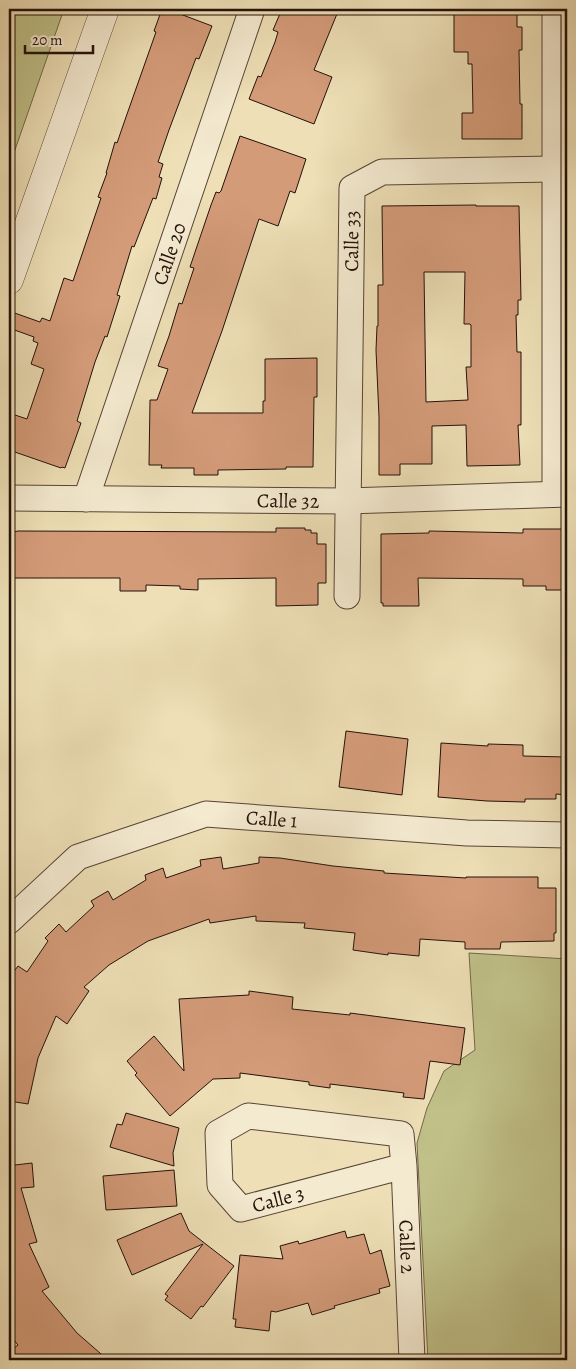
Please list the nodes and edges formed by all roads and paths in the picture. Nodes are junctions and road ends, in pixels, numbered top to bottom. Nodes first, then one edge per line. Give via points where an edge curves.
1 (105, 9) edge
2 (252, 9) edge
3 (555, 9) edge
4 (555, 169) junction
5 (9, 280) edge
6 (561, 494) edge
7 (9, 498) edge
8 (86, 499) junction
9 (347, 501) junction
10 (347, 596) dead end
11 (567, 835) edge
12 (9, 921) edge
13 (401, 1134) joint
14 (404, 1166) junction
15 (412, 1360) edge

1 - 5 street
2 - 8 street, Calle 20
3 - 4 street
4 - 6 street
4 - 9 street, Calle 33 via 382,172 352,188
6 - 9 street, Calle 32
7 - 8 street, Calle 32
8 - 9 street, Calle 32
9 - 10 street
11 - 12 street, Calle 1 via 467,833 206,814 78,857
13 - 14 street, Calle 2
13 - 14 street, Calle 3 via 248,1116 218,1134 220,1185 241,1209
14 - 15 street, Calle 2

